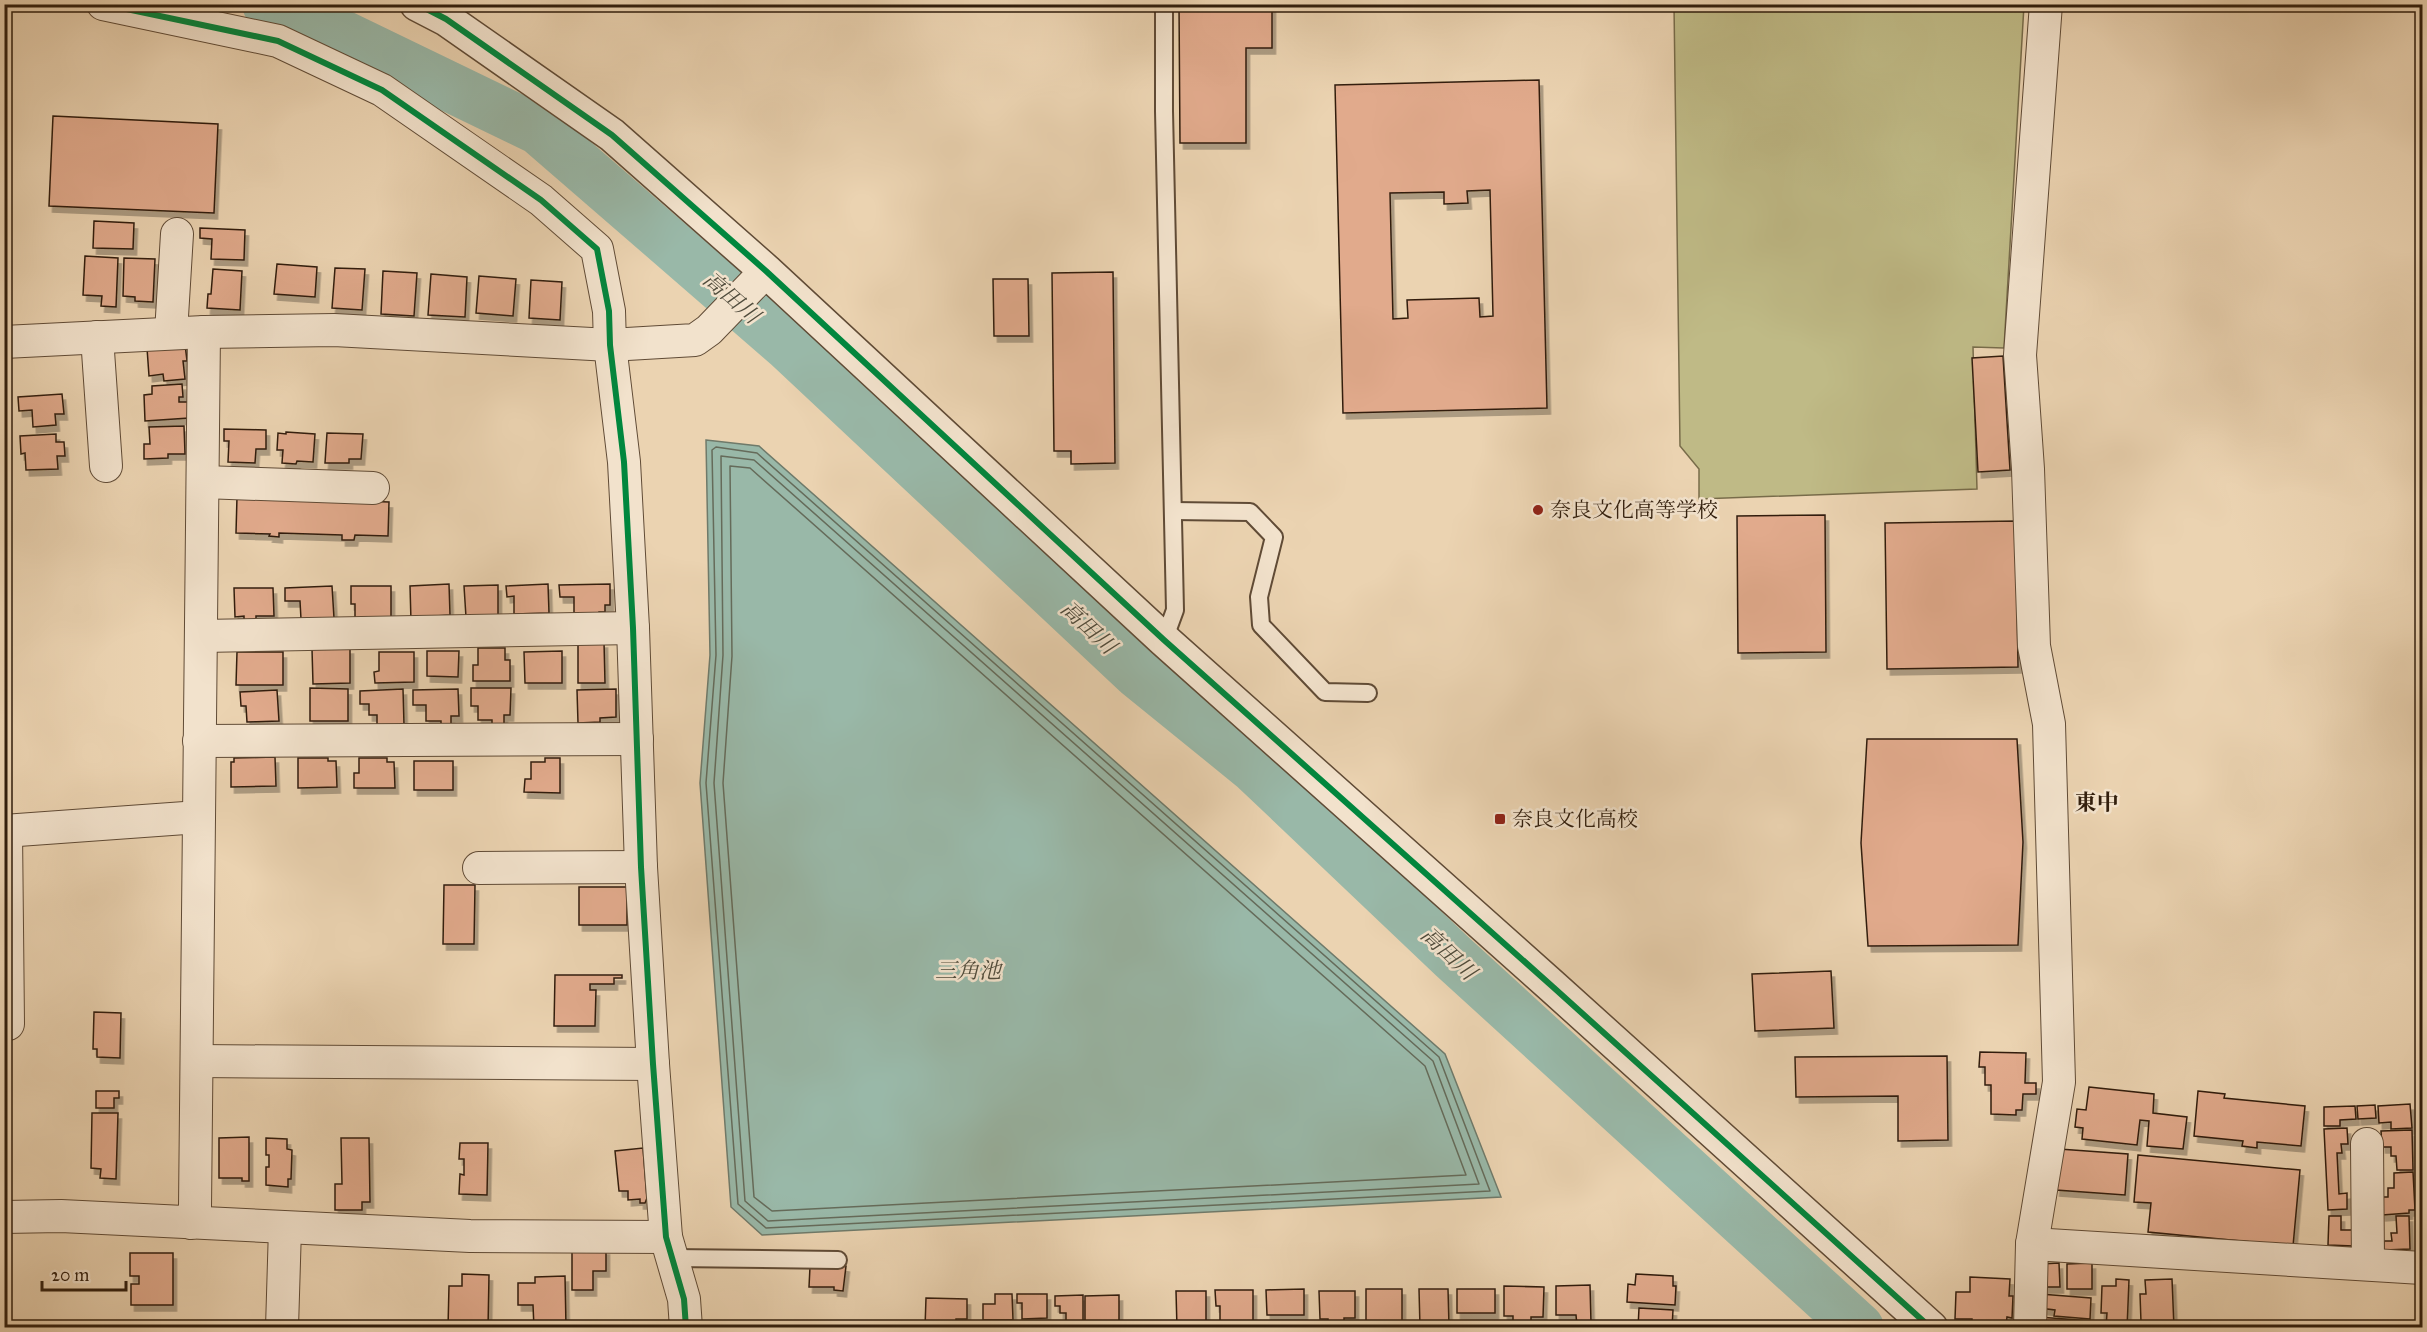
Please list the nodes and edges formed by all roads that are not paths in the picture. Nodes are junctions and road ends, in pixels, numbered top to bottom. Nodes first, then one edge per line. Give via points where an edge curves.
1 (103, 4) edge
2 (417, 4) edge
3 (1164, 4) edge
4 (2046, 4) edge
5 (177, 234) dead end
6 (759, 278) junction
7 (204, 332) junction
8 (171, 333) junction
9 (97, 337) junction
10 (4, 342) edge
11 (610, 345) junction
12 (106, 466) dead end
13 (203, 482) junction
14 (372, 488) dead end
15 (1173, 511) junction
16 (633, 628) junction
17 (202, 636) junction
18 (1164, 640) junction
19 (1368, 693) dead end
20 (637, 739) junction
21 (199, 741) junction
22 (199, 817) junction
23 (5, 831) edge
24 (642, 867) junction
25 (479, 868) dead end
26 (8, 1024) dead end
27 (197, 1061) junction
28 (653, 1064) junction
29 (2367, 1144) dead end
30 (4, 1217) edge
31 (191, 1223) junction
32 (285, 1228) junction
33 (2032, 1244) junction
34 (669, 1247) junction
35 (838, 1260) dead end
36 (2368, 1264) junction
37 (2422, 1268) edge
38 (282, 1328) edge
39 (686, 1328) edge
40 (1931, 1328) edge
41 (2030, 1328) edge

1 - 11 street via 278,41 382,90 542,200 597,249 609,311
2 - 6 street via 446,19 612,135
3 - 15 lane
4 - 33 street via 2020,355 2034,646 2049,724 2059,1082
5 - 8 street
6 - 11 street via 695,340
6 - 18 street
7 - 8 street
7 - 11 street via 334,330
7 - 13 street
8 - 9 street
9 - 10 street
9 - 12 street
11 - 16 street via 624,462
13 - 14 street
13 - 17 street
15 - 18 lane via 1175,610
15 - 19 lane via 1250,512 1274,537 1259,597 1261,625 1325,692
16 - 17 street
16 - 20 street
17 - 21 street
18 - 40 street
20 - 21 street
20 - 24 street
21 - 22 street
22 - 23 street
22 - 27 street
23 - 26 street
24 - 25 street
24 - 28 street
27 - 28 street
27 - 31 street via 195,1207
28 - 34 street
29 - 36 street
30 - 31 street
31 - 32 street
32 - 34 street
32 - 38 street
33 - 36 street
33 - 41 street
34 - 35 lane
34 - 39 street via 684,1299
36 - 37 street

